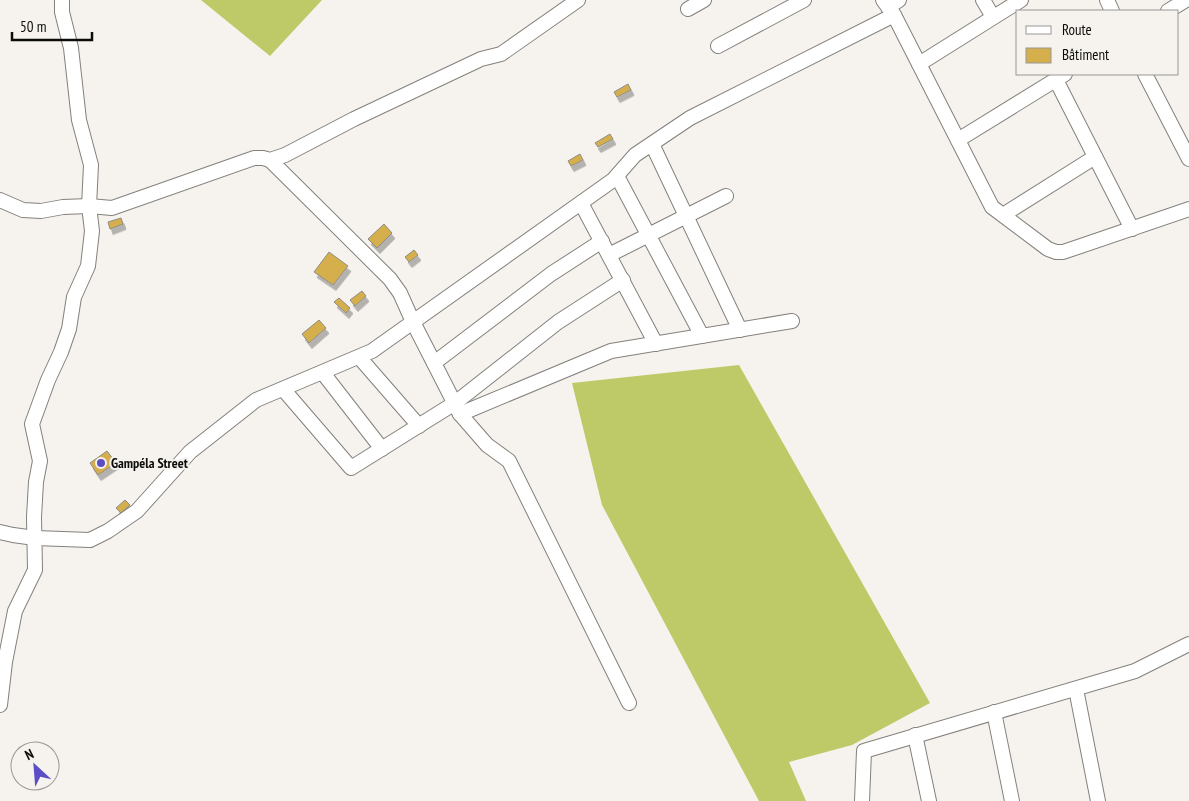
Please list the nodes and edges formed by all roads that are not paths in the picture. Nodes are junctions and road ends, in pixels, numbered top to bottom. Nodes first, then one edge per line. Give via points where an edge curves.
1 (62, 0) edge
2 (578, 0) edge
3 (704, 0) edge
4 (804, 0) edge
5 (982, 0) edge
6 (1021, 0) edge
7 (1186, 0) edge
8 (891, 5) edge
9 (688, 9) dead end
10 (1170, 10) edge
11 (993, 17) junction
12 (718, 46) dead end
13 (919, 64) junction
14 (1146, 75) edge
15 (1061, 77) edge
16 (958, 140) junction
17 (652, 144) junction
18 (1095, 157) junction
19 (270, 160) junction
20 (1189, 160) edge
21 (617, 176) junction
22 (726, 196) dead end
23 (0, 200) edge
24 (581, 203) junction
25 (89, 206) junction
26 (1189, 209) edge
27 (1003, 215) junction
28 (686, 216) junction
29 (1132, 229) junction
30 (649, 235) junction
31 (602, 241) junction
32 (609, 254) junction
33 (623, 280) junction
34 (792, 321) dead end
35 (413, 322) junction
36 (740, 330) junction
37 (702, 336) junction
38 (656, 344) junction
39 (359, 357) junction
40 (434, 363) junction
41 (323, 373) junction
42 (282, 390) junction
43 (458, 409) junction
44 (419, 426) junction
45 (382, 449) junction
46 (0, 532) edge
47 (35, 538) junction
48 (1189, 644) edge
49 (1076, 689) junction
50 (629, 703) dead end
51 (0, 705) edge
52 (994, 712) junction
53 (915, 736) junction
54 (862, 801) edge
55 (929, 801) edge
56 (1012, 801) edge
57 (1098, 801) edge

1 - 25 street via 79,120 91,165
2 - 19 street via 501,54 480,60
3 - 9 street
4 - 12 street
5 - 11 street
6 - 11 street
7 - 10 street
8 - 13 street
8 - 17 street via 690,118
11 - 13 street
13 - 16 street
14 - 20 street
15 - 16 street
15 - 18 street
16 - 27 street via 992,207
17 - 21 street via 635,155
17 - 28 street
18 - 27 street
18 - 29 street
19 - 25 street via 254,158 112,208
19 - 35 street via 390,278
21 - 24 street
21 - 30 street
22 - 28 street
23 - 25 street via 23,210
24 - 31 street
24 - 35 street
25 - 47 street via 92,231 88,266 74,297 62,352 32,424 40,461 36,482
26 - 29 street
27 - 29 street via 1056,252
28 - 30 street
28 - 36 street
30 - 32 street
30 - 37 street
31 - 32 street
31 - 40 street via 551,274
32 - 33 street
33 - 38 street
33 - 43 street via 558,322
34 - 36 street
35 - 39 street via 372,352
35 - 40 street
36 - 37 street
37 - 38 street
38 - 43 street via 611,351
39 - 41 street
39 - 44 street
40 - 43 street
41 - 42 street
41 - 45 street
42 - 45 street via 351,468
42 - 47 street via 256,400 190,452 137,511 108,531 90,540
43 - 44 street
43 - 50 street via 487,445 509,460
44 - 45 street
46 - 47 street
47 - 51 street via 35,570 15,611
48 - 49 street via 1135,671
49 - 52 street
49 - 57 street
52 - 53 street
52 - 56 street
53 - 54 street via 864,750
53 - 55 street

